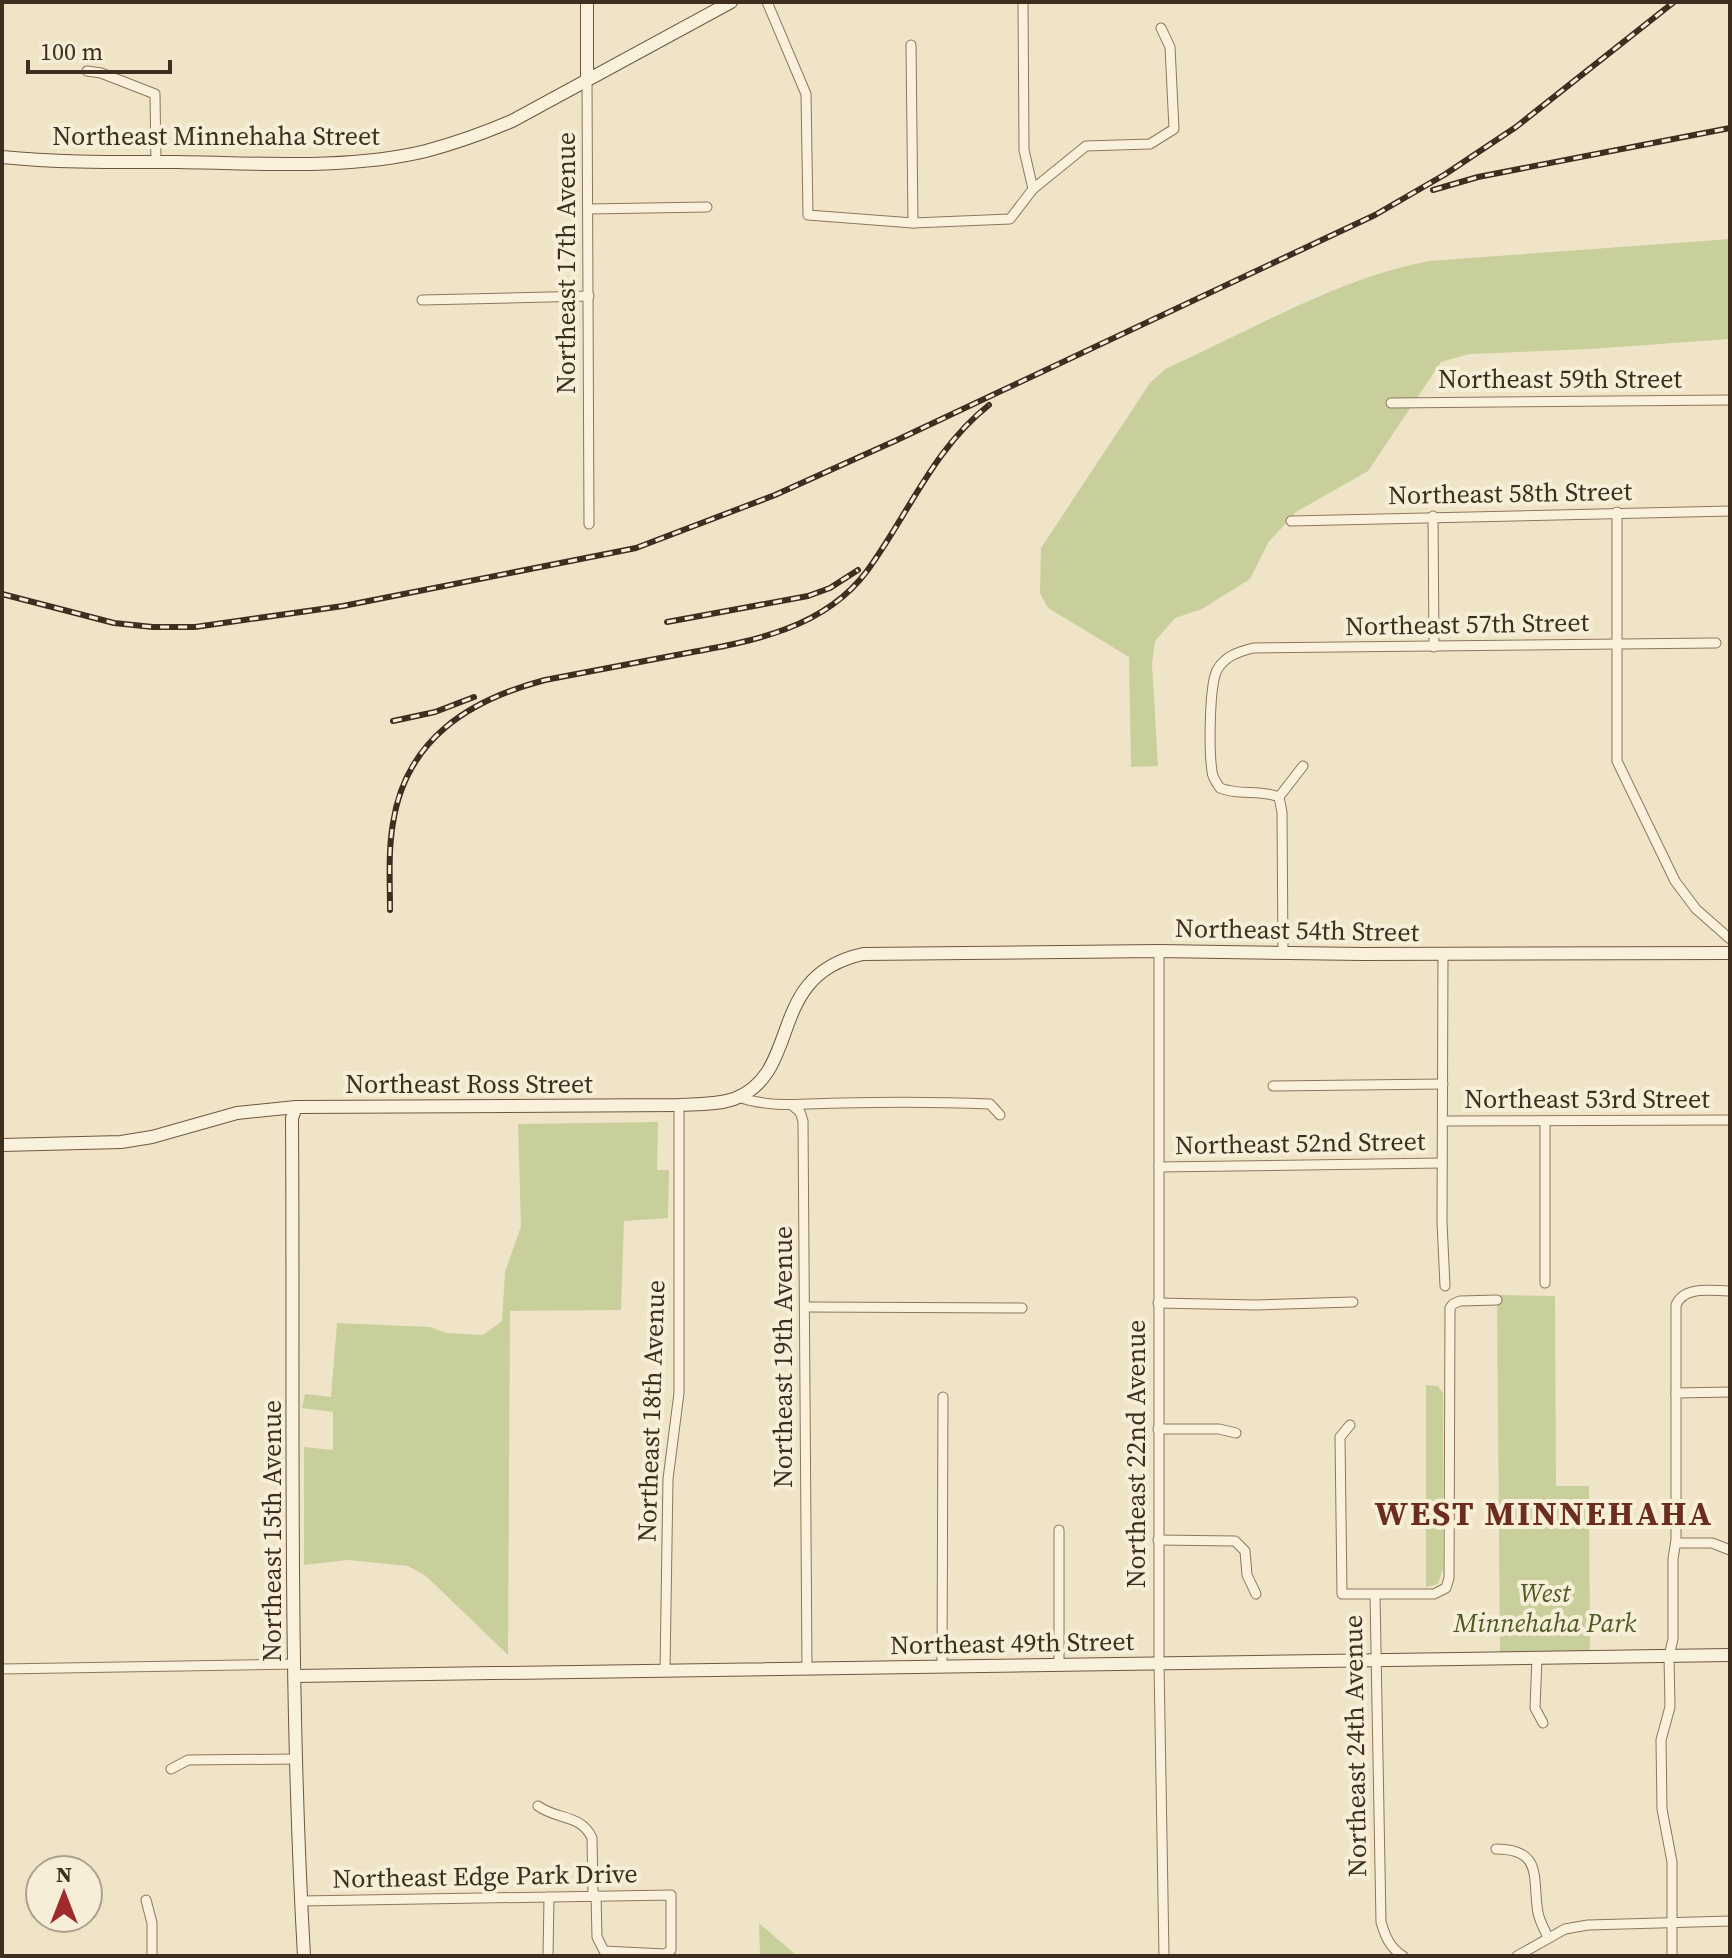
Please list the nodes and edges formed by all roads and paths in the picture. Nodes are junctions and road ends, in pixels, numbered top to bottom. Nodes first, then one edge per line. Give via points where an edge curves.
1 (587, 2) edge
2 (731, 2) edge
3 (767, 2) edge
4 (1023, 2) edge
5 (1161, 28) dead end
6 (911, 45) dead end
7 (87, 71) dead end
8 (587, 79) junction
9 (2, 157) edge
10 (156, 162) junction
11 (1033, 189) junction
12 (707, 207) dead end
13 (589, 209) junction
14 (913, 223) junction
15 (589, 296) junction
16 (422, 300) dead end
17 (1730, 400) edge
18 (1391, 403) dead end
19 (1730, 511) edge
20 (1617, 512) junction
21 (1433, 516) junction
22 (1291, 521) dead end
23 (589, 524) dead end
24 (1716, 643) dead end
25 (1619, 644) junction
26 (1434, 647) junction
27 (1303, 766) dead end
28 (1279, 797) junction
29 (1730, 939) edge
30 (1159, 951) junction
31 (1283, 953) junction
32 (1730, 953) edge
33 (1443, 954) junction
34 (1443, 1084) junction
35 (1273, 1086) dead end
36 (738, 1097) junction
37 (679, 1105) junction
38 (792, 1105) junction
39 (296, 1107) junction
40 (1000, 1115) dead end
41 (1730, 1120) edge
42 (1443, 1121) junction
43 (1545, 1122) junction
44 (2, 1145) edge
45 (1442, 1163) junction
46 (1159, 1167) junction
47 (1545, 1283) dead end
48 (1445, 1286) dead end
49 (1730, 1291) edge
50 (1497, 1300) dead end
51 (1353, 1302) dead end
52 (1158, 1303) junction
53 (805, 1307) junction
54 (1022, 1308) dead end
55 (1730, 1392) edge
56 (1676, 1393) junction
57 (943, 1397) dead end
58 (1350, 1425) dead end
59 (1158, 1429) junction
60 (1236, 1433) dead end
61 (1059, 1530) dead end
62 (1158, 1540) junction
63 (1676, 1543) junction
64 (1730, 1550) edge
65 (1256, 1594) dead end
66 (1375, 1595) junction
67 (1730, 1655) edge
68 (1669, 1656) junction
69 (1537, 1657) junction
70 (1376, 1660) junction
71 (1159, 1663) junction
72 (1059, 1664) junction
73 (942, 1666) junction
74 (807, 1668) junction
75 (2, 1669) edge
76 (295, 1670) junction
77 (665, 1671) junction
78 (1543, 1723) dead end
79 (296, 1759) junction
80 (171, 1769) dead end
81 (538, 1806) dead end
82 (1496, 1849) dead end
83 (595, 1895) junction
84 (549, 1897) junction
85 (146, 1900) dead end
86 (301, 1901) junction
87 (1672, 1921) junction
88 (1730, 1921) edge
89 (1548, 1937) junction
90 (152, 1956) edge
91 (304, 1956) edge
92 (548, 1956) edge
93 (1164, 1956) edge
94 (1403, 1956) edge
95 (1517, 1956) edge
96 (1672, 1956) edge

1 - 8 street, Northeast 17th Avenue
2 - 8 street, Northeast Minnehaha Street
3 - 14 street via 806,94 808,215
4 - 11 street via 1024,150
5 - 11 street via 1170,47 1174,129 1150,144 1086,146
6 - 14 street
7 - 10 street via 155,94
8 - 10 street, Northeast Minnehaha Street via 484,133 412,154 304,162
8 - 13 street, Northeast 17th Avenue
9 - 10 street, Northeast Minnehaha Street
11 - 14 street via 1010,219
12 - 13 street
13 - 15 street, Northeast 17th Avenue
15 - 16 street
15 - 23 street, Northeast 17th Avenue
17 - 18 street, Northeast 59th Street
19 - 20 street, Northeast 58th Street
20 - 21 street, Northeast 58th Street
20 - 25 street
21 - 22 street, Northeast 58th Street
21 - 26 street
24 - 25 street, Northeast 57th Street
25 - 26 street, Northeast 57th Street
25 - 29 street via 1617,761 1675,881 1696,909
26 - 28 street, Northeast 57th Street via 1253,648 1223,662 1212,690 1214,778 1220,788 1233,793
27 - 28 street
28 - 31 street
30 - 31 street, Northeast 54th Street
30 - 36 street, Northeast 54th Street via 863,954 837,962 805,987 768,1071
30 - 46 street, Northeast 22nd Avenue
31 - 33 street, Northeast 54th Street
32 - 33 street, Northeast 54th Street
33 - 34 street
34 - 35 street, Northeast 53rd Street
34 - 42 street
36 - 37 street, Northeast Ross Street
36 - 38 street
37 - 39 street, Northeast Ross Street
37 - 77 street, Northeast 18th Avenue via 679,1393 668,1479
38 - 40 street via 990,1104
38 - 53 street, Northeast 19th Avenue via 803,1121
39 - 44 street, Northeast Ross Street via 237,1113 121,1142
39 - 76 street, Northeast 15th Avenue
41 - 43 street, Northeast 53rd Street
42 - 43 street, Northeast 53rd Street
42 - 45 street
43 - 47 street
45 - 46 street, Northeast 52nd Street
45 - 48 street
46 - 52 street, Northeast 22nd Avenue
49 - 56 street via 1693,1292 1682,1295 1676,1305
50 - 66 street, Northeast 24th Avenue via 1460,1301 1450,1308 1446,1588 1434,1594
51 - 52 street
52 - 59 street, Northeast 22nd Avenue
53 - 54 street
53 - 74 street, Northeast 19th Avenue
55 - 56 street
56 - 63 street
57 - 73 street
58 - 66 street via 1340,1437 1342,1594
59 - 60 street
59 - 62 street, Northeast 22nd Avenue
61 - 72 street
62 - 65 street via 1235,1541 1245,1551 1247,1575
62 - 71 street, Northeast 22nd Avenue
63 - 64 street via 1712,1543
63 - 68 street
66 - 70 street, Northeast 24th Avenue
67 - 68 street, Northeast 49th Street
68 - 69 street, Northeast 49th Street
68 - 87 street via 1670,1707 1661,1740
69 - 70 street, Northeast 49th Street
69 - 78 street via 1535,1708
70 - 71 street, Northeast 49th Street
70 - 94 street, Northeast 24th Avenue via 1381,1922 1384,1935
71 - 72 street, Northeast 49th Street
71 - 93 street, Northeast 22nd Avenue
72 - 73 street, Northeast 49th Street
73 - 74 street, Northeast 49th Street
74 - 77 street, Northeast 49th Street
75 - 76 street, Northeast 49th Street
76 - 77 street, Northeast 49th Street
76 - 79 street, Northeast 15th Avenue
79 - 80 street via 188,1760
79 - 86 street, Northeast 15th Avenue
81 - 83 street via 578,1820 589,1833
82 - 89 street via 1512,1849 1532,1864 1538,1914
83 - 83 street, Northeast Edge Park Drive via 597,1937 604,1951 671,1950 671,1895
83 - 84 street, Northeast Edge Park Drive
84 - 86 street, Northeast Edge Park Drive
84 - 92 street
85 - 90 street
86 - 91 street, Northeast 15th Avenue
87 - 88 street
87 - 89 street via 1588,1925
87 - 96 street
89 - 95 street

